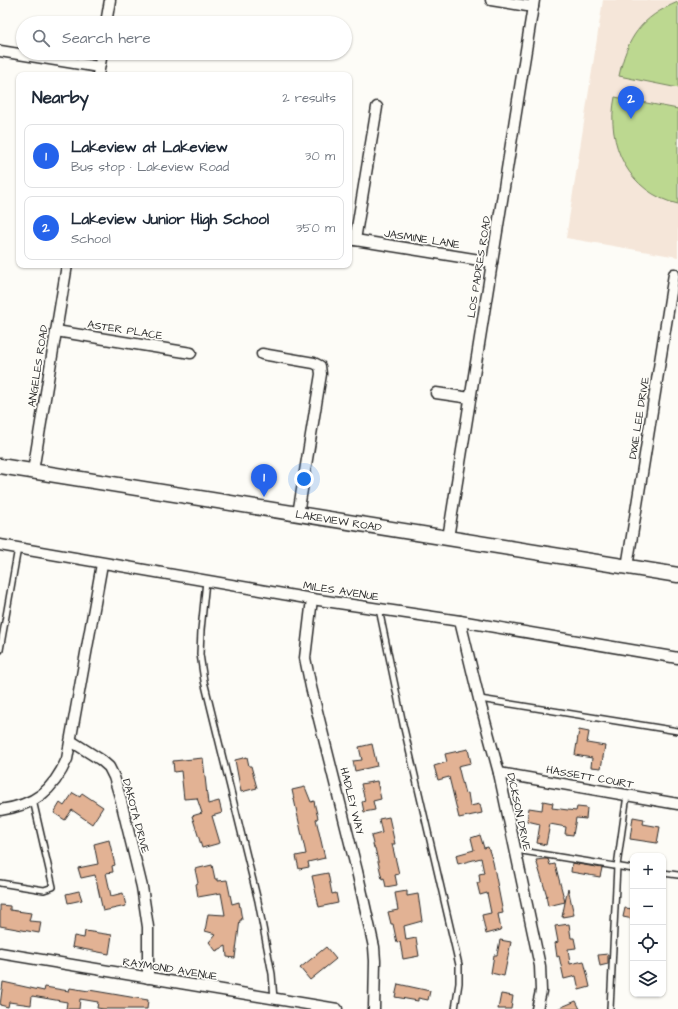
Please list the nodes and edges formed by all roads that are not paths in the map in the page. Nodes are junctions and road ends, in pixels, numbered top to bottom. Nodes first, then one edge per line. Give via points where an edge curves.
1 (110, 0) edge
2 (491, 0) edge
3 (533, 3) edge
4 (107, 16) edge
5 (0, 51) edge
6 (16, 54) edge
7 (45, 60) edge
8 (101, 60) edge
9 (99, 71) edge
10 (377, 107) dead end
11 (352, 239) edge
12 (492, 262) junction
13 (66, 268) edge
14 (674, 274) dead end
15 (56, 331) junction
16 (191, 353) dead end
17 (262, 354) dead end
18 (436, 393) dead end
19 (470, 398) junction
20 (0, 466) edge
21 (34, 471) junction
22 (298, 514) junction
23 (448, 538) junction
24 (0, 546) edge
25 (18, 548) junction
26 (102, 564) junction
27 (627, 567) junction
28 (678, 575) edge
29 (206, 581) junction
30 (312, 599) junction
31 (379, 609) junction
32 (460, 622) junction
33 (0, 650) edge
34 (678, 658) edge
35 (479, 699) junction
36 (678, 731) edge
37 (71, 742) junction
38 (499, 773) junction
39 (627, 795) junction
40 (33, 800) junction
41 (678, 804) edge
42 (0, 810) edge
43 (515, 850) junction
44 (617, 866) junction
45 (630, 868) edge
46 (666, 873) edge
47 (678, 875) edge
48 (0, 883) edge
49 (0, 953) edge
50 (148, 978) junction
51 (274, 998) junction
52 (337, 1009) edge
53 (374, 1009) edge
54 (455, 1009) edge
55 (537, 1009) edge
56 (610, 1009) edge

1 - 4 street
2 - 3 street
3 - 12 street, LOS PADRES ROAD
5 - 6 street
7 - 9 street
8 - 9 street
10 - 11 street
11 - 12 street, JASMINE LANE
12 - 19 street, LOS PADRES ROAD
13 - 15 street, ANGELES ROAD
14 - 27 street, DIXIE LEE DRIVE
15 - 16 street, ASTER PLACE
15 - 21 street, ANGELES ROAD
17 - 22 street via 320,366 321,374
18 - 19 street
19 - 23 street, LOS PADRES ROAD
20 - 21 main road, LAKEVIEW ROAD
21 - 22 main road, LAKEVIEW ROAD
22 - 23 main road, LAKEVIEW ROAD
23 - 27 main road, LAKEVIEW ROAD
24 - 25 street, MILES AVENUE
25 - 26 street, MILES AVENUE
25 - 33 lane
26 - 29 street, MILES AVENUE
26 - 37 street
27 - 28 main road, LAKEVIEW ROAD
29 - 30 street, MILES AVENUE
29 - 51 lane via 200,654 204,681 258,901
30 - 31 street, MILES AVENUE
30 - 53 street, HADLEY WAY via 305,658 374,947
31 - 32 street, MILES AVENUE
31 - 54 lane via 459,965
32 - 34 street, MILES AVENUE
32 - 35 street, DICKSON DRIVE
35 - 36 lane
35 - 38 street, DICKSON DRIVE
37 - 40 street via 61,773 41,796
37 - 50 street, DAKOTA DRIVE via 100,760 114,777 142,887 148,927
38 - 39 street, HASSETT COURT
38 - 43 street, DICKSON DRIVE
39 - 41 street, HASSETT COURT
39 - 44 lane
40 - 42 street via 14,808
40 - 48 lane via 54,887 44,890
43 - 44 lane
43 - 55 street, DICKSON DRIVE via 540,966 541,991
44 - 45 lane
44 - 56 lane
46 - 47 lane
49 - 50 street, RAYMOND AVENUE
50 - 51 street, RAYMOND AVENUE
51 - 52 street, RAYMOND AVENUE

